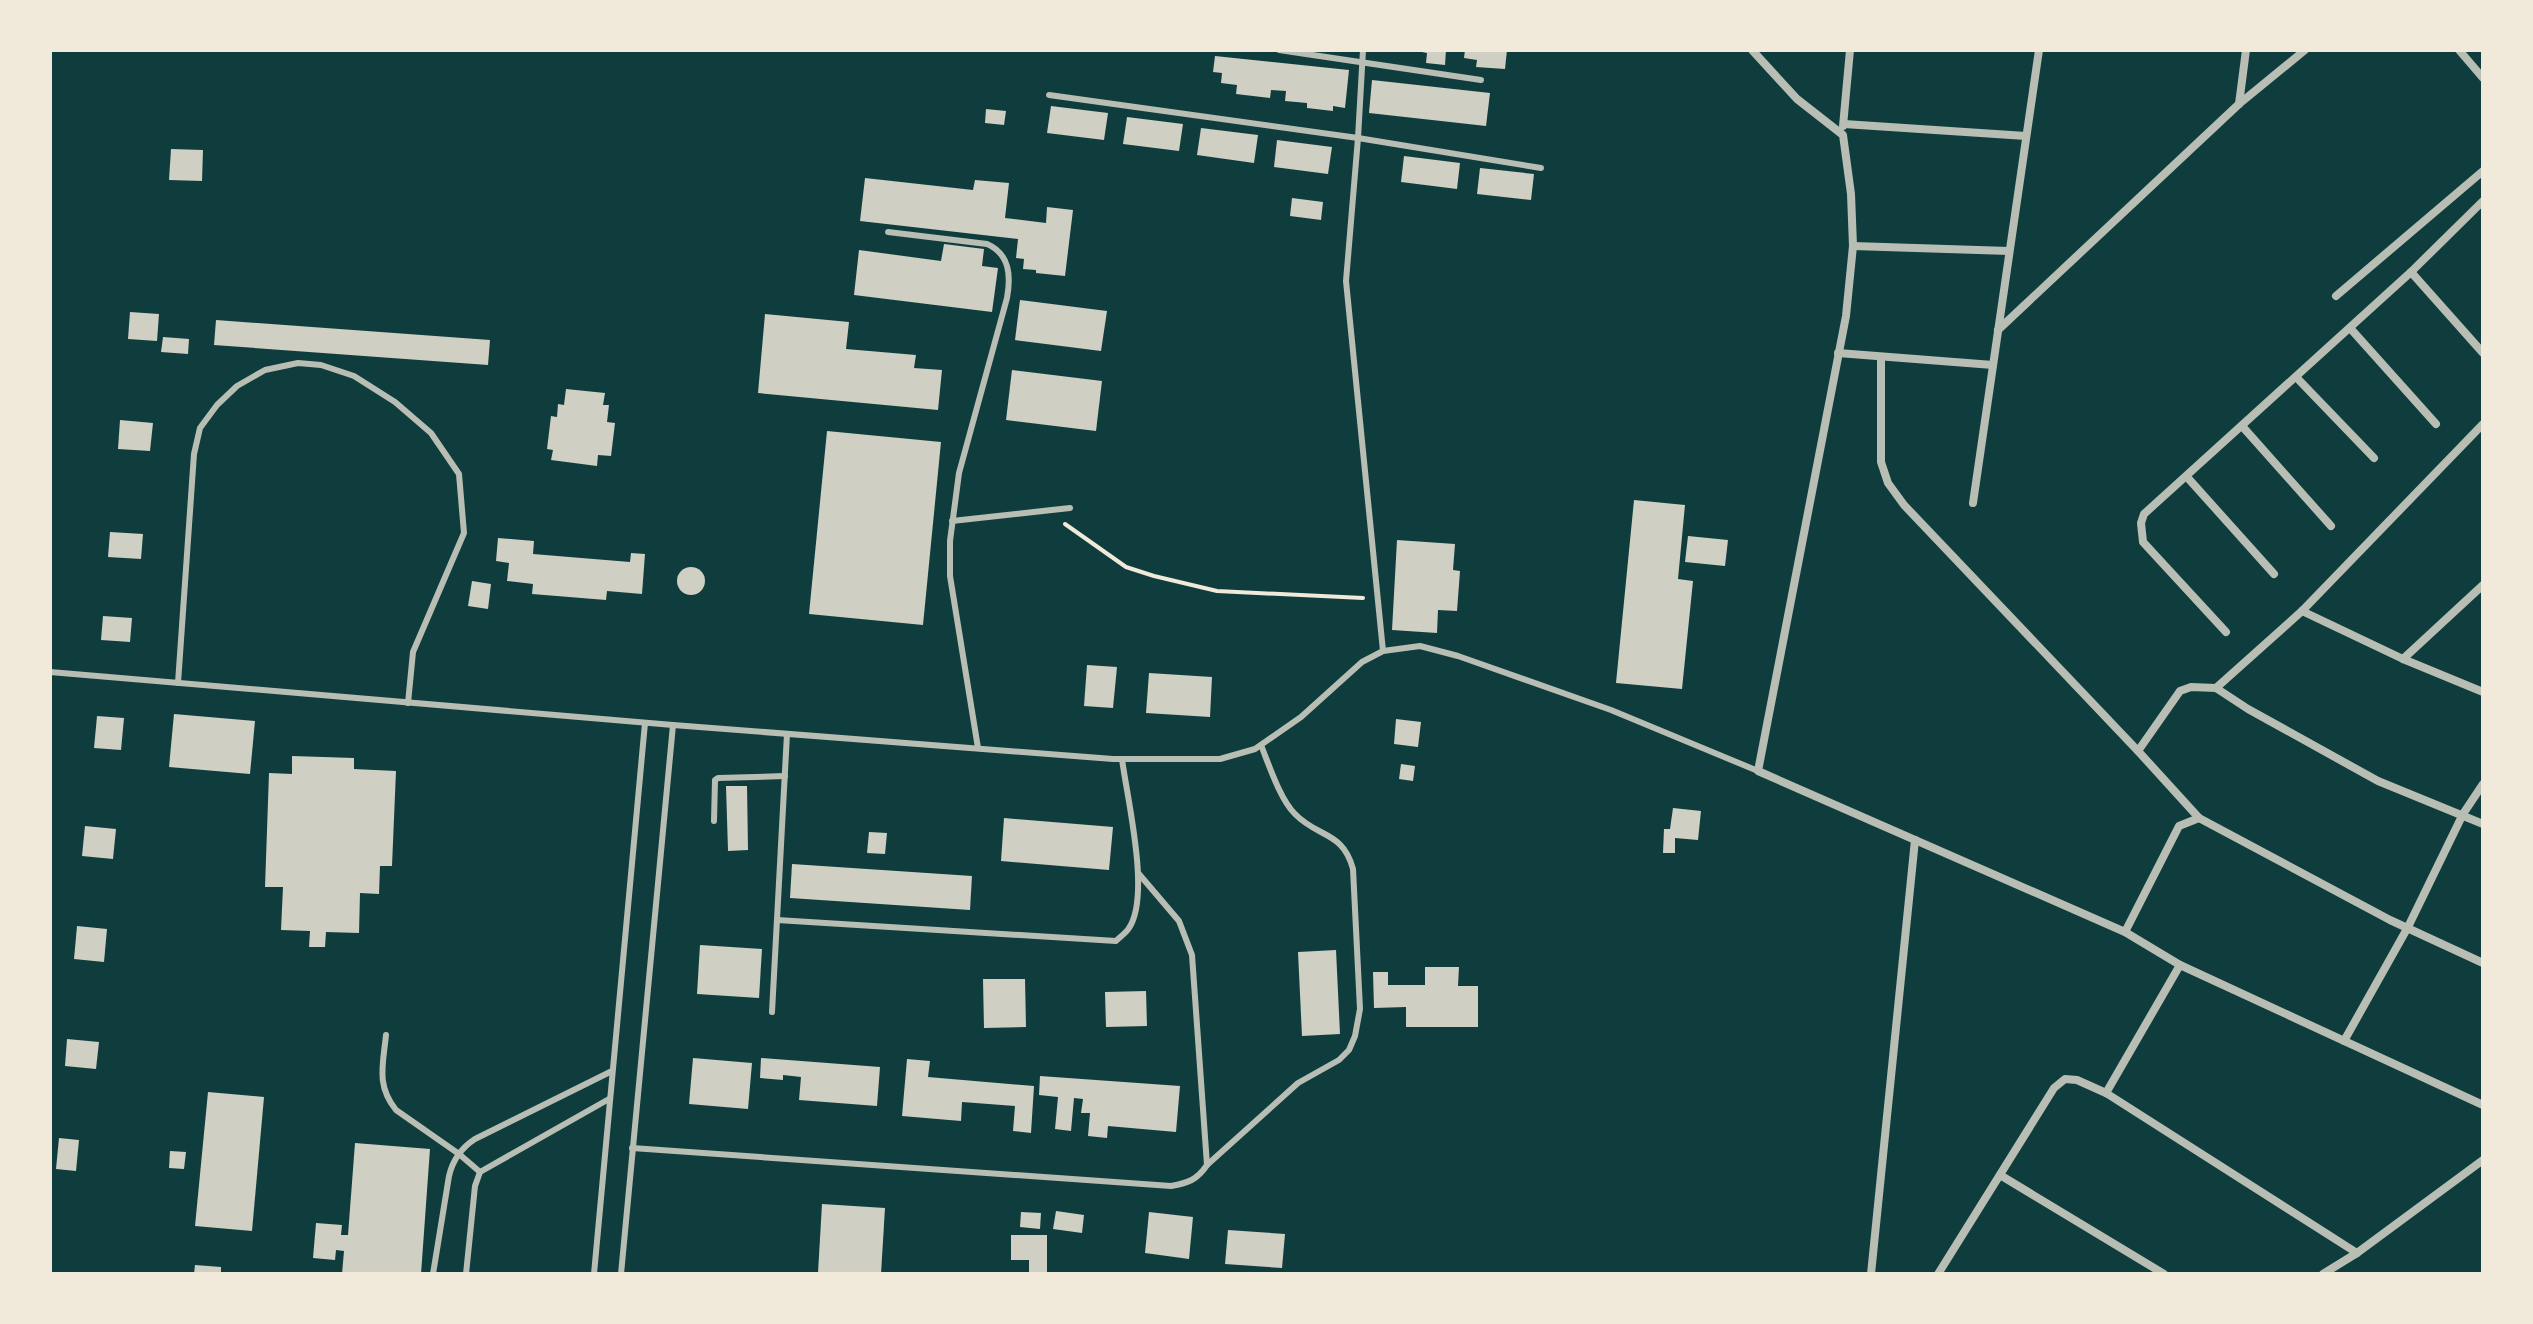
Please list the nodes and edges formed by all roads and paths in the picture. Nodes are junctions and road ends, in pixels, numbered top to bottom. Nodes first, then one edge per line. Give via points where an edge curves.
1 (1279, 50) edge
2 (1363, 50) edge
3 (1752, 50) edge
4 (1850, 50) edge
5 (2039, 50) edge
6 (2246, 50) edge
7 (2305, 50) edge
8 (2459, 50) edge
9 (1362, 62) junction
10 (2483, 78) edge
11 (1481, 80) dead end
12 (1049, 95) dead end
13 (2239, 104) junction
14 (1844, 124) junction
15 (1843, 135) junction
16 (2026, 136) junction
17 (1358, 138) junction
18 (1541, 168) dead end
19 (2483, 171) edge
20 (2483, 201) edge
21 (888, 232) dead end
22 (1853, 246) junction
23 (2009, 251) junction
24 (2411, 272) junction
25 (2336, 296) dead end
26 (2350, 328) junction
27 (1997, 330) junction
28 (1838, 353) junction
29 (2483, 353) edge
30 (1881, 357) junction
31 (1993, 365) junction
32 (2296, 377) junction
33 (2436, 424) dead end
34 (2483, 424) edge
35 (2242, 426) junction
36 (2374, 458) dead end
37 (2187, 477) junction
38 (1973, 503) dead end
39 (1070, 508) dead end
40 (1047, 510) junction
41 (952, 521) junction
42 (2331, 526) dead end
43 (2274, 574) dead end
44 (2483, 585) edge
45 (1378, 599) junction
46 (2302, 611) junction
47 (2226, 632) dead end
48 (1383, 651) junction
49 (2403, 659) junction
50 (50, 672) edge
51 (178, 683) junction
52 (2216, 688) junction
53 (2483, 692) edge
54 (408, 703) junction
55 (645, 723) junction
56 (673, 725) junction
57 (787, 734) junction
58 (1261, 745) junction
59 (978, 748) junction
60 (2138, 751) junction
61 (1122, 759) junction
62 (1758, 771) junction
63 (785, 776) junction
64 (2483, 784) edge
65 (2463, 814) junction
66 (2199, 818) junction
67 (714, 821) dead end
68 (2483, 824) edge
69 (1915, 840) junction
70 (1139, 874) junction
71 (777, 920) junction
72 (2408, 927) junction
73 (2125, 932) junction
74 (2483, 963) edge
75 (2180, 965) junction
76 (772, 1012) dead end
77 (386, 1035) dead end
78 (2344, 1041) junction
79 (612, 1071) junction
80 (2106, 1093) junction
81 (609, 1099) junction
82 (2483, 1105) edge
83 (632, 1148) junction
84 (459, 1154) junction
85 (2483, 1160) edge
86 (1207, 1165) junction
87 (480, 1172) junction
88 (2000, 1175) junction
89 (2357, 1253) junction
90 (1940, 1271) edge
91 (433, 1274) edge
92 (466, 1274) edge
93 (594, 1274) edge
94 (621, 1274) edge
95 (1871, 1274) edge
96 (1953, 1274) edge
97 (2164, 1274) edge
98 (2323, 1274) edge

1 - 9 lane
2 - 9 lane
3 - 15 street via 1797,99
4 - 14 street
5 - 16 street
6 - 13 street
7 - 13 street
8 - 10 street
9 - 11 lane
9 - 17 lane
12 - 17 lane
13 - 27 street
14 - 15 street
14 - 16 street
15 - 22 street
16 - 23 street
17 - 18 lane
17 - 45 lane via 1346,281
19 - 25 street
20 - 24 street
21 - 41 lane via 987,244 998,249 1007,267 1007,298 959,473
22 - 23 street
22 - 28 street
23 - 27 street
24 - 26 street
24 - 29 street
26 - 32 street
26 - 33 street
27 - 31 street
28 - 30 street
28 - 62 street
30 - 31 street
30 - 60 street via 1881,462 1888,483
31 - 38 street
32 - 35 street
32 - 36 street
34 - 46 street
35 - 37 street
35 - 42 street
37 - 43 street
37 - 47 street via 2144,514 2143,542
39 - 40 lane
40 - 41 lane
40 - 45 path via 1126,567 1154,576 1217,591
41 - 59 lane via 950,576
44 - 49 street
45 - 48 lane
46 - 49 street
46 - 52 street
48 - 58 lane via 1362,662
48 - 62 lane via 1420,646 1458,656 1611,710
49 - 53 street
50 - 51 lane
51 - 54 lane
51 - 54 lane via 200,428 237,386 265,370 298,363 321,365 354,376 395,402 431,433 459,474 464,533 413,652
52 - 60 street via 2180,691
52 - 65 street via 2378,781
54 - 55 lane
55 - 56 lane
55 - 79 lane
56 - 57 lane
56 - 83 lane
57 - 59 lane
57 - 63 lane
58 - 61 lane via 1220,759
58 - 86 lane via 1293,813 1349,853 1360,1009 1349,1050 1298,1083
59 - 61 lane
60 - 66 street
61 - 70 lane
62 - 69 street
63 - 67 lane via 718,778 713,785
63 - 71 lane
64 - 65 street
65 - 68 street
65 - 72 street
66 - 72 street
66 - 73 street via 2179,826
69 - 73 street
69 - 95 street
70 - 71 lane via 1131,926 1116,941
70 - 86 lane via 1179,921 1192,955
71 - 76 lane
72 - 74 street
72 - 78 street
73 - 75 street
75 - 78 street
75 - 80 street
77 - 84 lane via 382,1080 388,1101
78 - 82 street
79 - 81 lane
79 - 84 lane via 475,1139
80 - 88 street via 2065,1079 2054,1088
80 - 89 street
81 - 87 lane
81 - 93 lane
83 - 86 lane via 1171,1186 1200,1176
83 - 94 lane
84 - 87 lane
84 - 91 lane via 449,1176
85 - 89 street
87 - 92 lane
88 - 90 street
88 - 97 street
89 - 98 street
90 - 96 street

